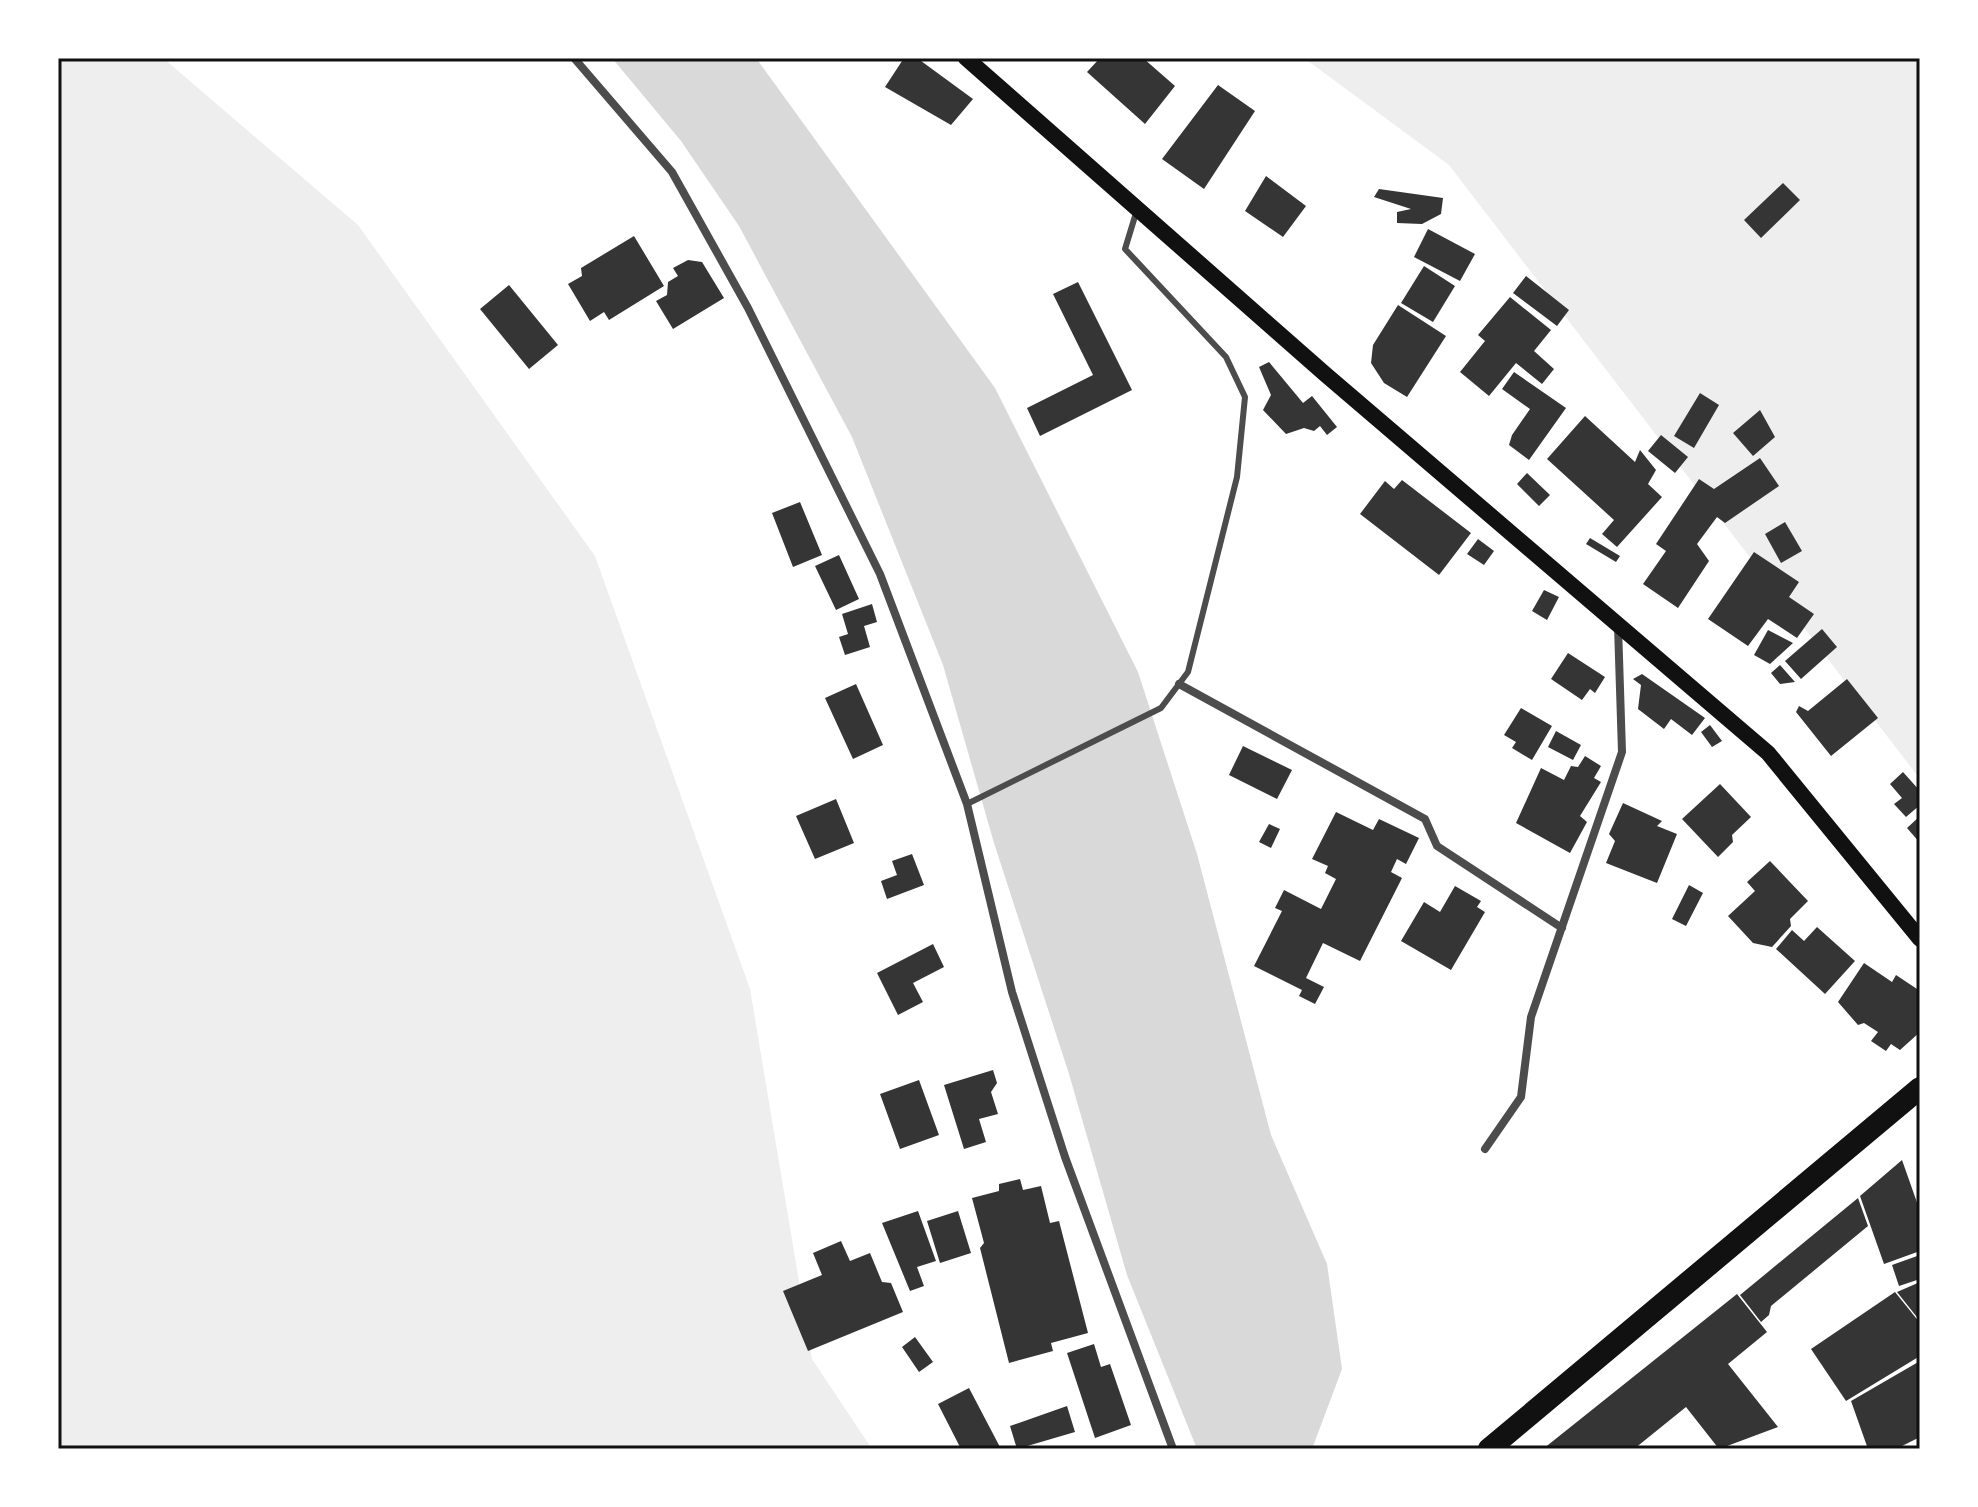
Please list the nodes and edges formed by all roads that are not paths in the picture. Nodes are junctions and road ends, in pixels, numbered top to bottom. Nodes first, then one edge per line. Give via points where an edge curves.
1 (574, 58) edge
2 (966, 58) edge
3 (1138, 207) junction
4 (1618, 625) junction
5 (1179, 684) junction
6 (967, 804) junction
7 (1562, 928) junction
8 (1920, 939) edge
9 (1920, 1088) edge
10 (1485, 1149) dead end
11 (1173, 1449) edge
12 (1489, 1449) edge

1 - 6 street via 672,172 748,308 880,574
2 - 3 main road
3 - 4 main road
3 - 5 lane via 1125,249 1226,357 1245,397 1237,477 1188,672
4 - 7 street via 1622,752
4 - 8 main road via 1768,753
5 - 6 lane via 1161,708
5 - 7 street via 1425,819 1437,846
6 - 11 street via 1012,992 1065,1157
7 - 10 street via 1531,1017 1521,1097
9 - 12 highway

